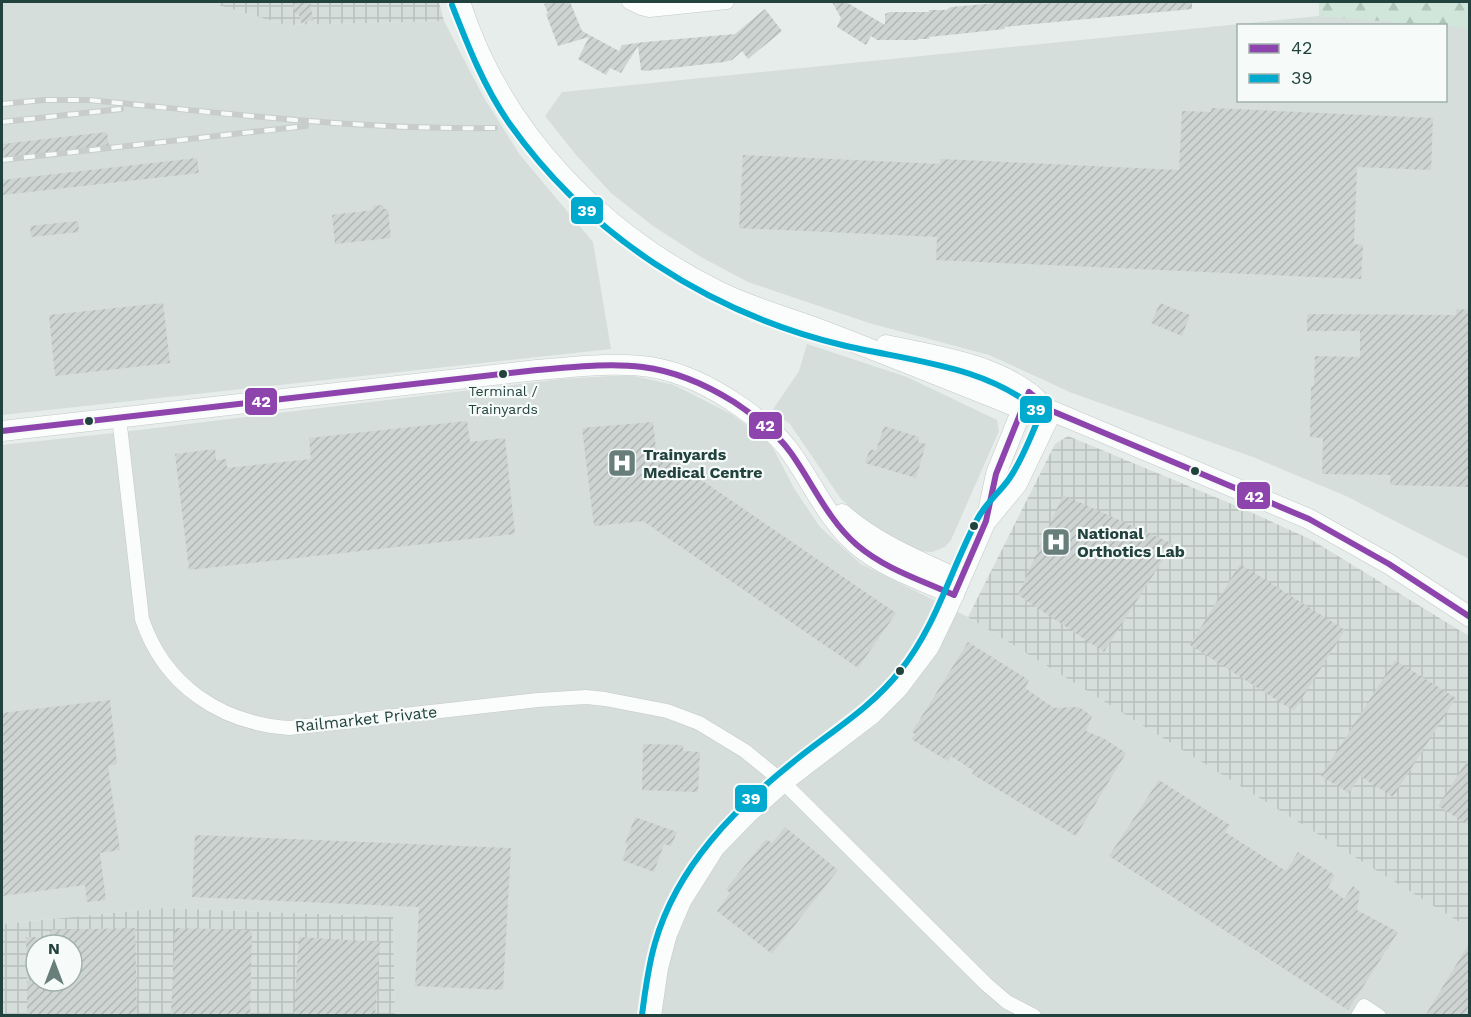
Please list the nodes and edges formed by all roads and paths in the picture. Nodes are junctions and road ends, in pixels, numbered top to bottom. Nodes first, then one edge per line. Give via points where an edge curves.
1 (460, 2) edge
2 (629, 2) edge
3 (726, 2) edge
4 (1025, 400) junction
5 (1052, 411) junction
6 (119, 417) junction
7 (2, 431) edge
8 (986, 521) junction
9 (957, 587) junction
10 (1470, 616) edge
11 (783, 782) junction
12 (651, 1016) edge
13 (1034, 1016) edge
14 (1358, 1016) edge
15 (1379, 1016) edge

1 - 4 street via 485,63 517,118 562,176 627,235 674,267 751,306 825,331 956,360 1000,376
2 - 3 street via 649,10
4 - 5 street
4 - 8 street via 996,474
5 - 8 street via 1017,484
5 - 10 street via 1309,519
6 - 7 street
6 - 9 street via 587,365 633,364 667,369 699,381 729,399 782,441 832,517 858,546 888,564
6 - 11 street, Railmarket Private via 142,619 153,646 175,678 213,706 260,725 302,728 538,700 605,699 667,711 699,723 745,751
8 - 9 street
9 - 11 street via 929,647 898,688 864,720
11 - 12 street via 730,830 692,882 667,934
11 - 13 street, Railmarket Private via 986,984 1006,1002
14 - 15 street via 1364,1006

